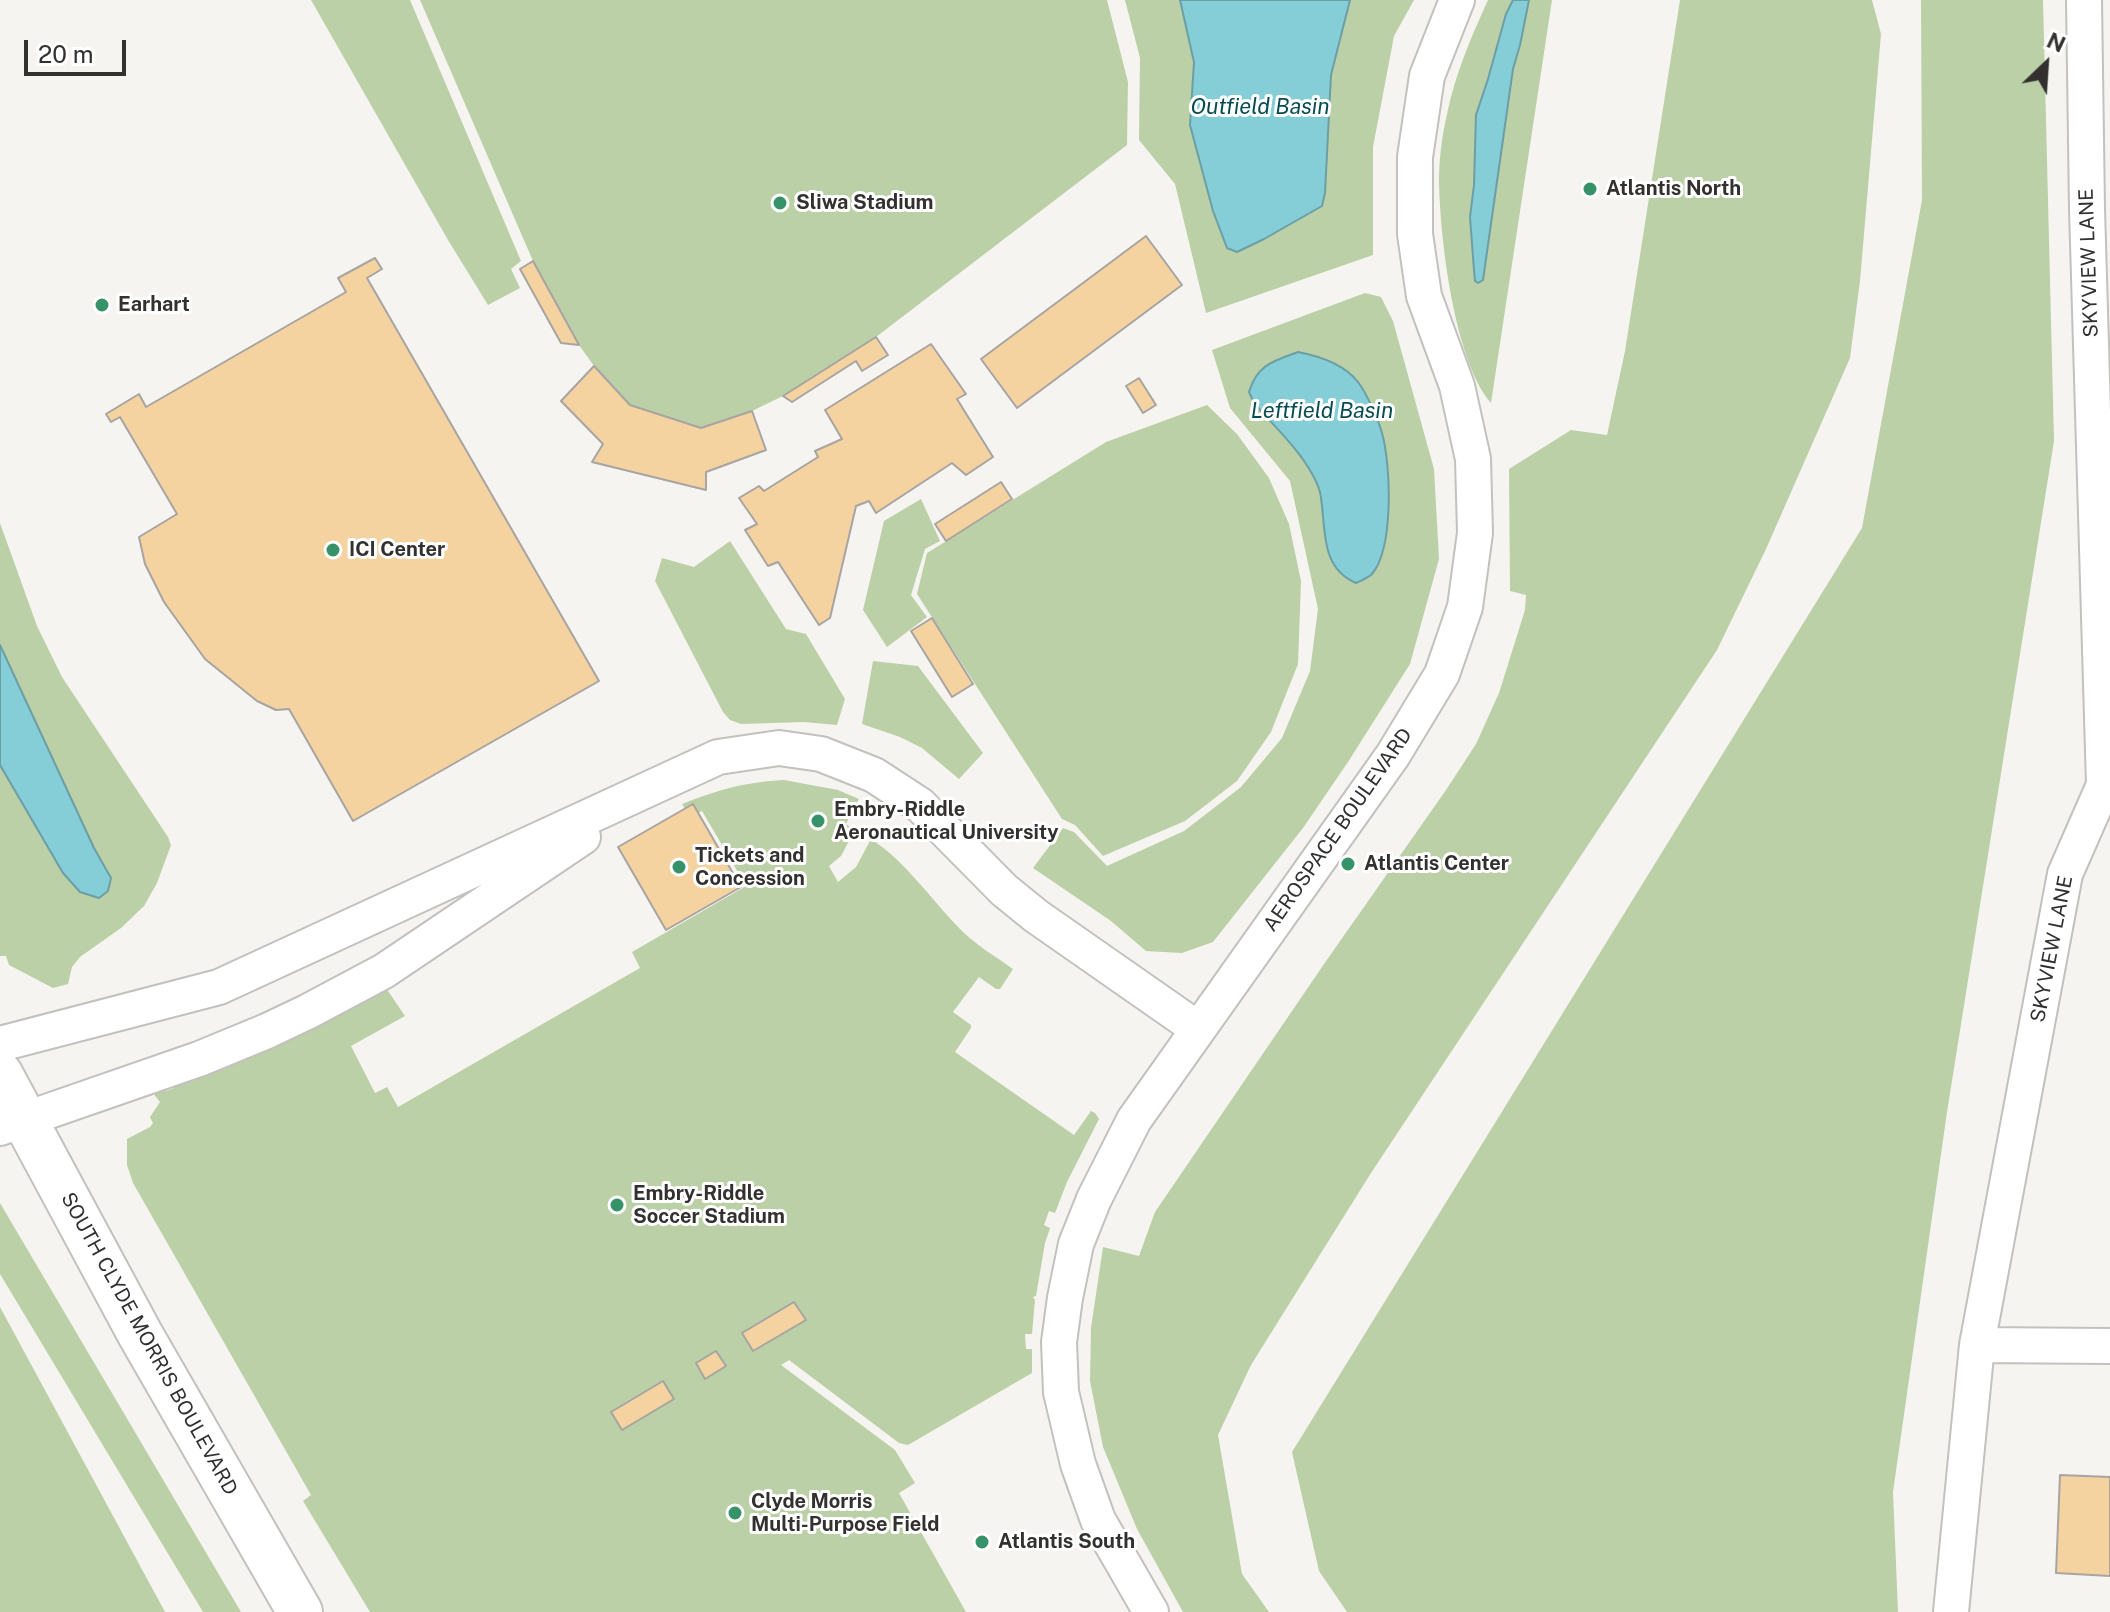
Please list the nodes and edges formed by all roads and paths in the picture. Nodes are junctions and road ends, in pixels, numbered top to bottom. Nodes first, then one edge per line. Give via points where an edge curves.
1 (1457, 0) edge
2 (2084, 0) edge
3 (2099, 209) edge
4 (2107, 785) edge
5 (656, 786) junction
6 (1198, 1029) junction
7 (0, 1044) edge
8 (0, 1074) edge
9 (13, 1124) edge
10 (1977, 1345) junction
11 (2110, 1346) edge
12 (300, 1612) edge
13 (1151, 1612) edge
14 (1951, 1612) edge

1 - 6 street, AEROSPACE BOULEVARD via 1427,76 1415,157 1415,234 1424,296 1457,386 1473,459 1475,533 1465,607 1442,674 1393,755
2 - 3 street, SKYVIEW LANE
3 - 4 street, SKYVIEW LANE
4 - 10 street, SKYVIEW LANE via 2065,874
5 - 6 street via 718,757 779,748 821,754 874,775 920,805 1036,916
5 - 7 street via 219,987
5 - 9 street via 371,978 199,1059
6 - 13 street, AEROSPACE BOULEVARD via 1134,1120 1094,1199 1076,1244 1059,1342 1061,1392 1078,1464 1098,1520
8 - 9 main road, SOUTH CLYDE MORRIS BOULEVARD
9 - 12 main road, SOUTH CLYDE MORRIS BOULEVARD
10 - 11 street
10 - 14 street, SKYVIEW LANE

